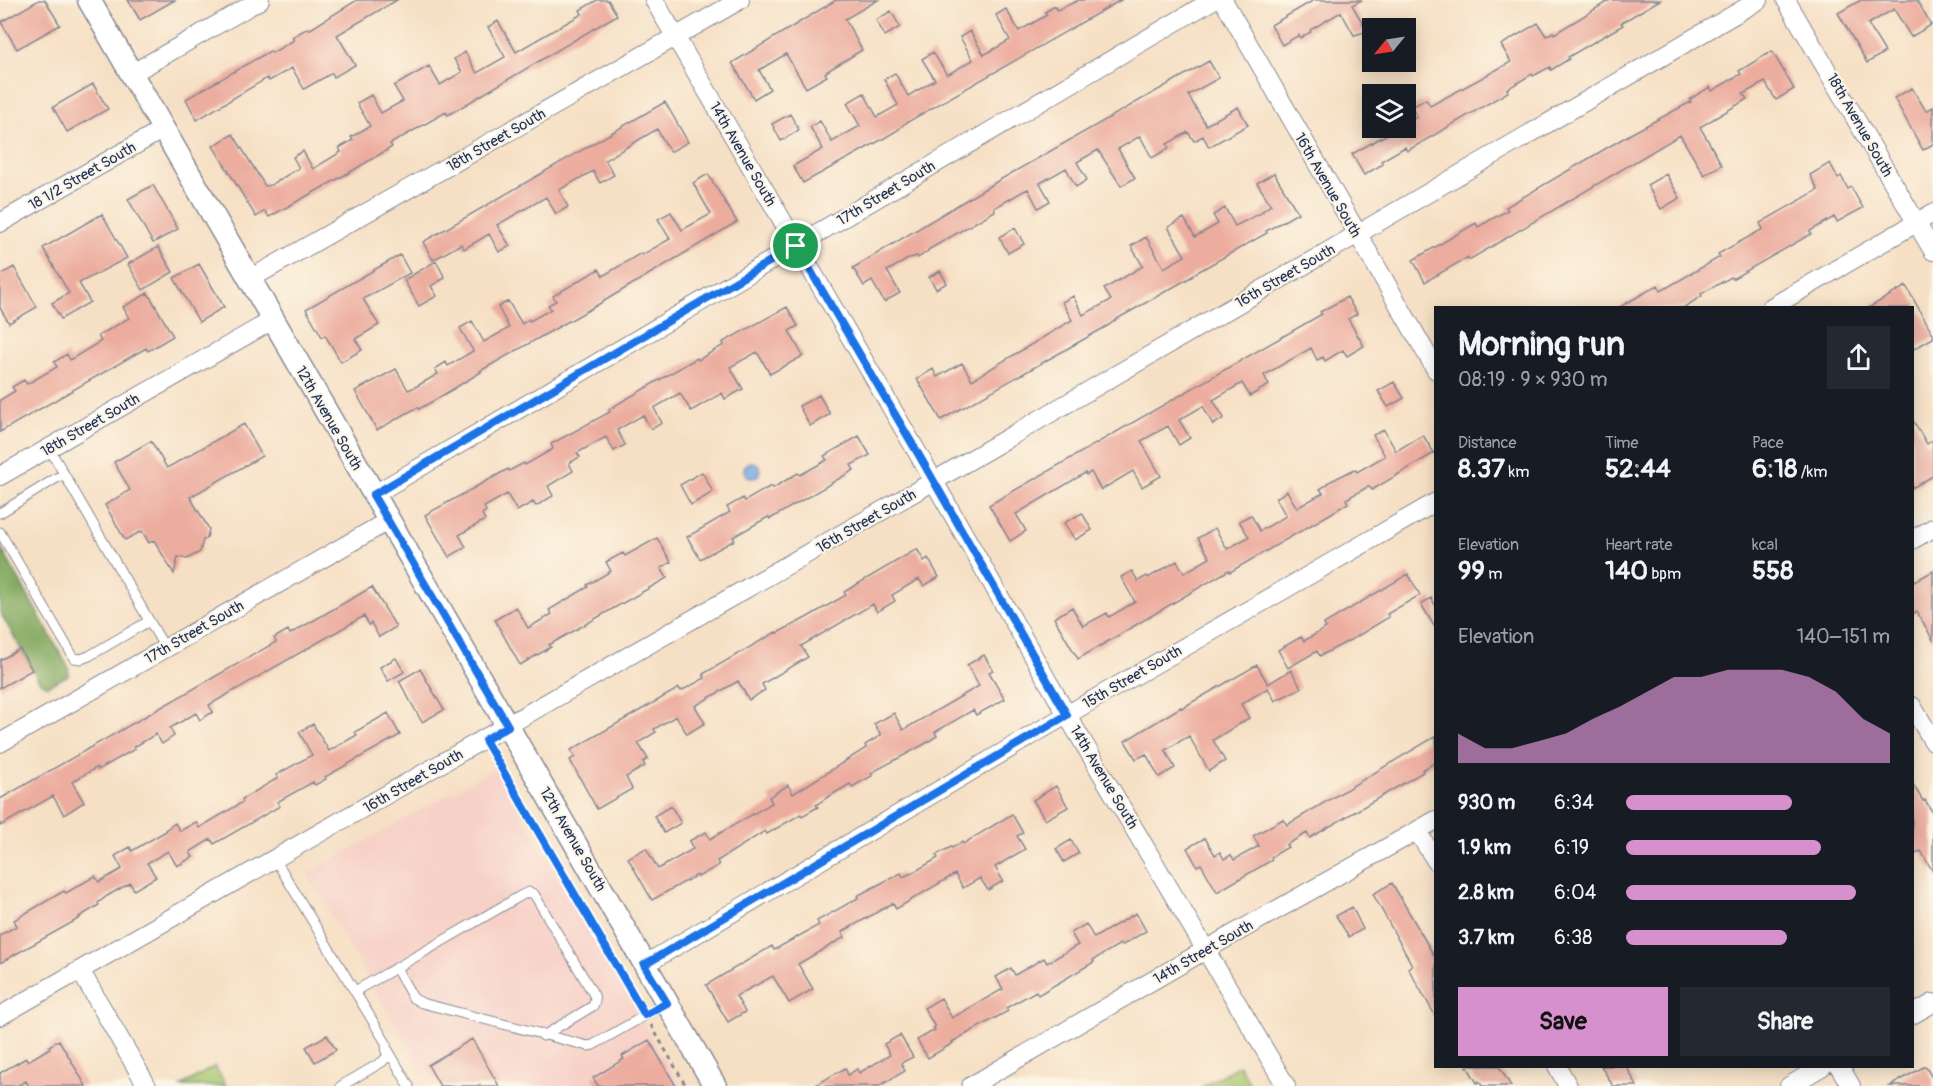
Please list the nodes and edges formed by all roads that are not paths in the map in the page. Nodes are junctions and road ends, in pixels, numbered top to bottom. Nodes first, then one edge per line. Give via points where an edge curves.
1 (89, 0) edge
2 (260, 0) edge
3 (654, 0) edge
4 (740, 0) edge
5 (1213, 0) edge
6 (1222, 0) edge
7 (1759, 0) edge
8 (1786, 0) edge
9 (676, 38) junction
10 (131, 74) junction
11 (163, 129) junction
12 (1933, 213) edge
13 (1917, 222) junction
14 (0, 223) edge
15 (1356, 234) junction
16 (796, 246) junction
17 (1933, 251) edge
18 (250, 279) junction
19 (1773, 306) edge
20 (273, 320) junction
21 (1434, 367) edge
22 (49, 448) junction
23 (63, 474) junction
24 (0, 476) edge
25 (934, 481) junction
26 (373, 495) junction
27 (1434, 503) edge
28 (0, 513) edge
29 (388, 521) junction
30 (1933, 528) edge
31 (0, 532) edge
32 (1914, 539) edge
33 (149, 621) junction
34 (165, 648) junction
35 (1914, 709) edge
36 (1067, 715) junction
37 (508, 726) junction
38 (1933, 741) edge
39 (0, 742) edge
40 (1434, 820) edge
41 (1417, 831) junction
42 (1434, 858) edge
43 (275, 859) junction
44 (1207, 949) junction
45 (644, 965) junction
46 (396, 968) junction
47 (80, 970) junction
48 (355, 991) junction
49 (667, 1003) junction
50 (1933, 1003) edge
51 (1914, 1014) edge
52 (0, 1016) edge
53 (543, 1036) junction
54 (388, 1050) junction
55 (1558, 1068) edge
56 (1819, 1068) edge
57 (1840, 1068) edge
58 (353, 1083) edge
59 (147, 1086) edge
60 (341, 1086) edge
61 (409, 1086) edge
62 (715, 1086) edge
63 (971, 1086) edge
64 (1286, 1086) edge
65 (1569, 1086) edge
66 (1789, 1086) edge
67 (1851, 1086) edge

1 - 10 street, 12th Avenue South
2 - 10 street
3 - 9 street, 14th Avenue South
4 - 9 street, 18th Street South
5 - 16 street, 17th Street South
6 - 15 street, 16th Avenue South
7 - 15 street, 16th Street South
8 - 13 street, 18th Avenue South
9 - 16 street, 14th Avenue South
9 - 18 street, 18th Street South
10 - 11 street, 12th Avenue South
11 - 14 street, 18 1/2 Street South
11 - 18 street, 12th Avenue South
12 - 13 street
13 - 17 street, 18th Avenue South
13 - 19 street
15 - 21 street, 16th Avenue South
15 - 25 street, 16th Street South
16 - 25 street, 14th Avenue South
16 - 26 street, 17th Street South
18 - 20 street, 12th Avenue South
20 - 22 street, 18th Street South
20 - 26 street, 12th Avenue South
22 - 23 lane
22 - 24 street, 18th Street South
23 - 28 lane
23 - 33 lane
25 - 36 street, 14th Avenue South
25 - 37 street, 16th Street South
26 - 29 street, 12th Avenue South
27 - 36 street, 15th Street South
29 - 34 street, 17th Street South
29 - 37 street, 12th Avenue South
30 - 32 street
31 - 33 lane via 74,658 89,656
33 - 34 lane
34 - 39 street, 17th Street South
35 - 38 street
36 - 44 street, 14th Avenue South
36 - 45 street, 15th Street South
37 - 43 street, 16th Street South
37 - 45 street, 12th Avenue South
40 - 41 street, 14th Street South
41 - 42 street
41 - 44 street, 14th Street South
43 - 47 street, 16th Street South
43 - 48 lane
44 - 63 street, 14th Street South
44 - 64 street, 14th Avenue South
45 - 49 street, 12th Avenue South
46 - 48 lane
46 - 53 lane via 413,998 422,1004
46 - 53 lane via 522,895 534,894 595,1001
47 - 52 street, 16th Street South
47 - 59 street
48 - 54 lane
49 - 53 lane via 593,1045 581,1046
49 - 62 street, 12th Avenue South
50 - 51 street
54 - 58 lane via 382,1062
54 - 61 lane
55 - 65 street
56 - 66 street
57 - 67 street
58 - 60 lane

